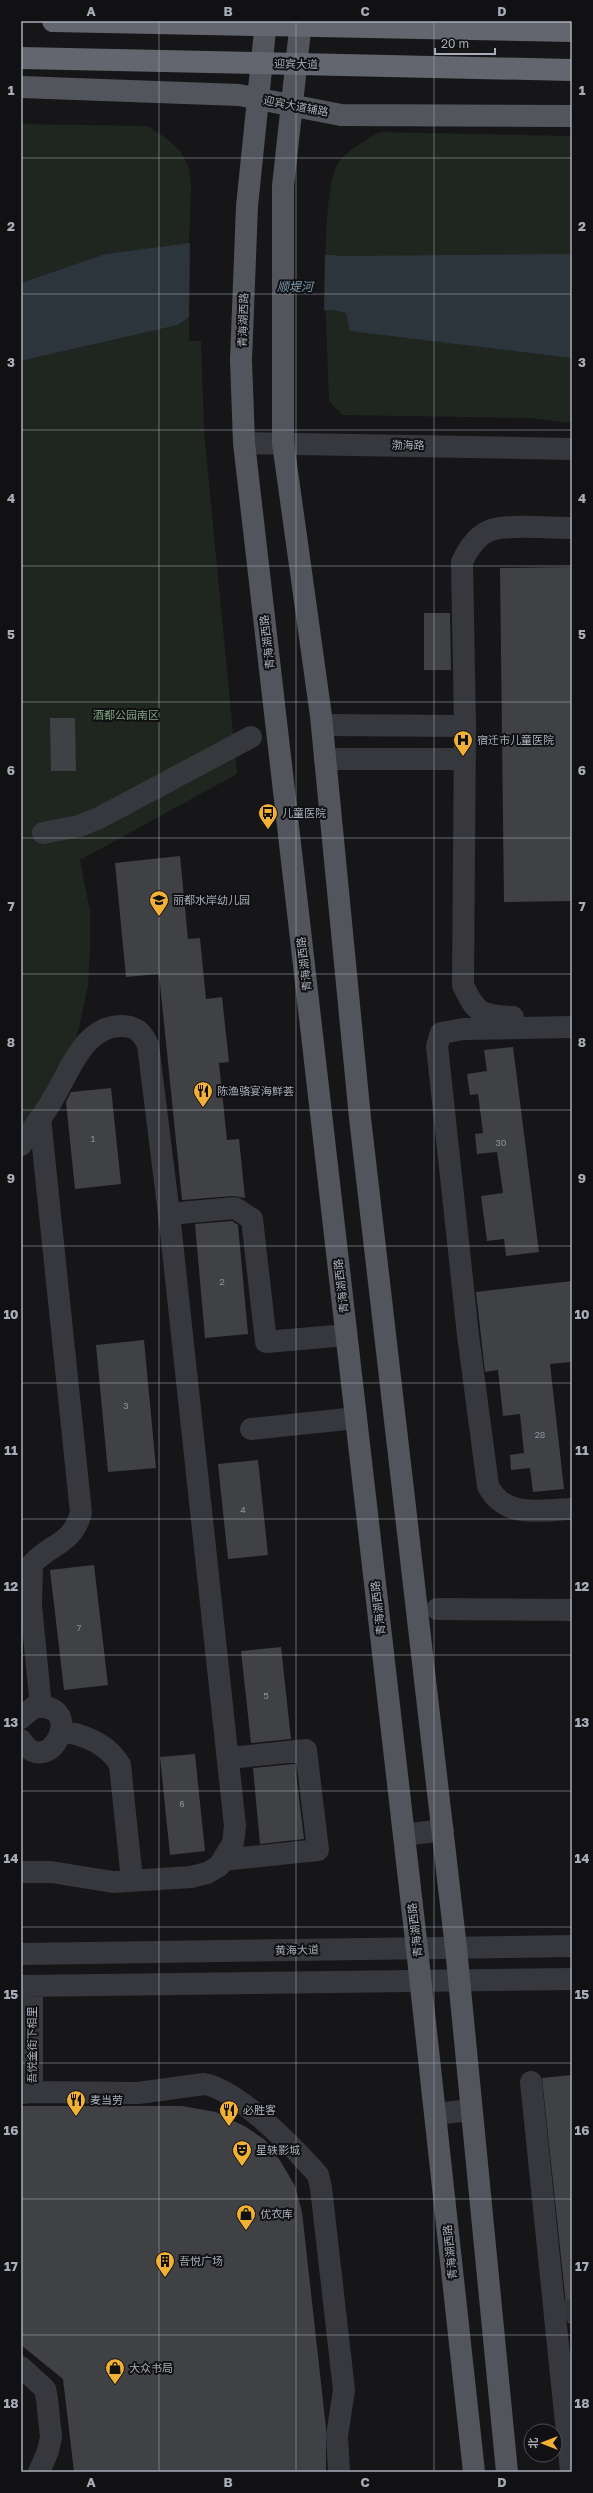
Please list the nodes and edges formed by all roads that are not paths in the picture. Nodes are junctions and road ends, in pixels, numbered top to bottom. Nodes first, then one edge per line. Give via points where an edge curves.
1 (53, 21) edge
2 (266, 21) edge
3 (301, 21) edge
4 (572, 31) edge
5 (21, 58) edge
6 (572, 70) edge
7 (21, 87) edge
8 (258, 99) junction
9 (293, 105) junction
10 (572, 116) edge
11 (244, 443) junction
12 (283, 443) junction
13 (572, 449) edge
14 (572, 528) edge
15 (322, 725) junction
16 (464, 726) junction
17 (251, 737) dead end
18 (325, 759) junction
19 (464, 759) junction
20 (43, 833) dead end
21 (572, 1018) edge
22 (572, 1027) edge
23 (40, 1118) junction
24 (21, 1145) edge
25 (169, 1214) junction
26 (346, 1335) junction
27 (356, 1418) junction
28 (252, 1429) dead end
29 (572, 1509) edge
30 (438, 1609) dead end
31 (572, 1610) edge
32 (41, 1707) junction
33 (21, 1718) edge
34 (62, 1731) junction
35 (21, 1740) edge
36 (229, 1758) junction
37 (443, 1830) junction
38 (404, 1835) junction
39 (223, 1860) junction
40 (21, 1872) edge
41 (132, 1880) junction
42 (572, 1946) edge
43 (417, 1948) junction
44 (456, 1948) junction
45 (21, 1954) edge
46 (572, 1979) edge
47 (459, 1981) junction
48 (420, 1982) junction
49 (27, 1986) edge
50 (531, 2082) dead end
51 (27, 2093) edge
52 (471, 2110) junction
53 (435, 2114) junction
54 (21, 2367) edge
55 (39, 2472) edge
56 (339, 2472) edge
57 (474, 2472) edge
58 (506, 2472) edge
59 (571, 2472) edge

1 - 4 highway
2 - 8 main road, 青海湖西路
3 - 9 main road
5 - 6 highway, 迎宾大道
7 - 8 main road, 迎宾大道辅路 via 239,95
8 - 9 main road, 迎宾大道辅路
8 - 11 main road, 青海湖西路 via 247,206 242,360
9 - 10 main road, 迎宾大道辅路 via 341,115
9 - 12 main road via 283,186
11 - 12 street, 渤海路
11 - 26 main road, 青海湖西路
12 - 13 street, 渤海路
12 - 15 main road
14 - 16 street via 490,530 468,550 462,562
15 - 16 street
15 - 18 main road
16 - 19 street
17 - 20 street via 99,818 79,826
18 - 19 street
18 - 37 main road via 360,1118
19 - 21 street via 463,985 472,1005 494,1016
22 - 29 street via 464,1029 441,1033 438,1046 470,1356 488,1486 493,1496 512,1509
23 - 24 street
23 - 25 street via 81,1049 96,1035 111,1026 129,1026 142,1032 148,1045
23 - 32 street via 81,1513 77,1527 66,1541 38,1557 32,1564 31,1606
25 - 26 street via 235,1208 252,1218 266,1342
25 - 36 street
26 - 27 main road, 青海湖西路
27 - 28 street
27 - 38 main road, 青海湖西路
30 - 31 street
32 - 33 street via 27,1711
32 - 34 street via 48,1708 59,1717
34 - 35 street via 56,1744 43,1751 29,1748
34 - 41 street via 89,1738 103,1746 115,1756 120,1765
36 - 39 street via 235,1826 233,1843
36 - 39 street via 306,1750 318,1850
37 - 38 street
37 - 44 main road
38 - 43 main road, 青海湖西路
39 - 41 street via 207,1873 191,1877
40 - 41 street via 81,1876 98,1881
42 - 44 street, 黄海大道
43 - 44 street, 黄海大道
43 - 45 street, 黄海大道
43 - 48 main road, 青海湖西路
44 - 47 main road
46 - 47 street
47 - 48 street
47 - 52 main road
48 - 49 street
48 - 53 main road, 青海湖西路
49 - 51 street, 吾悦金街下相里
50 - 59 street
51 - 56 street via 138,2093 204,2084 214,2085 236,2096 318,2175 344,2390 337,2436
52 - 53 street
52 - 58 main road
53 - 57 main road, 青海湖西路
54 - 55 street via 45,2389 47,2399 52,2437

